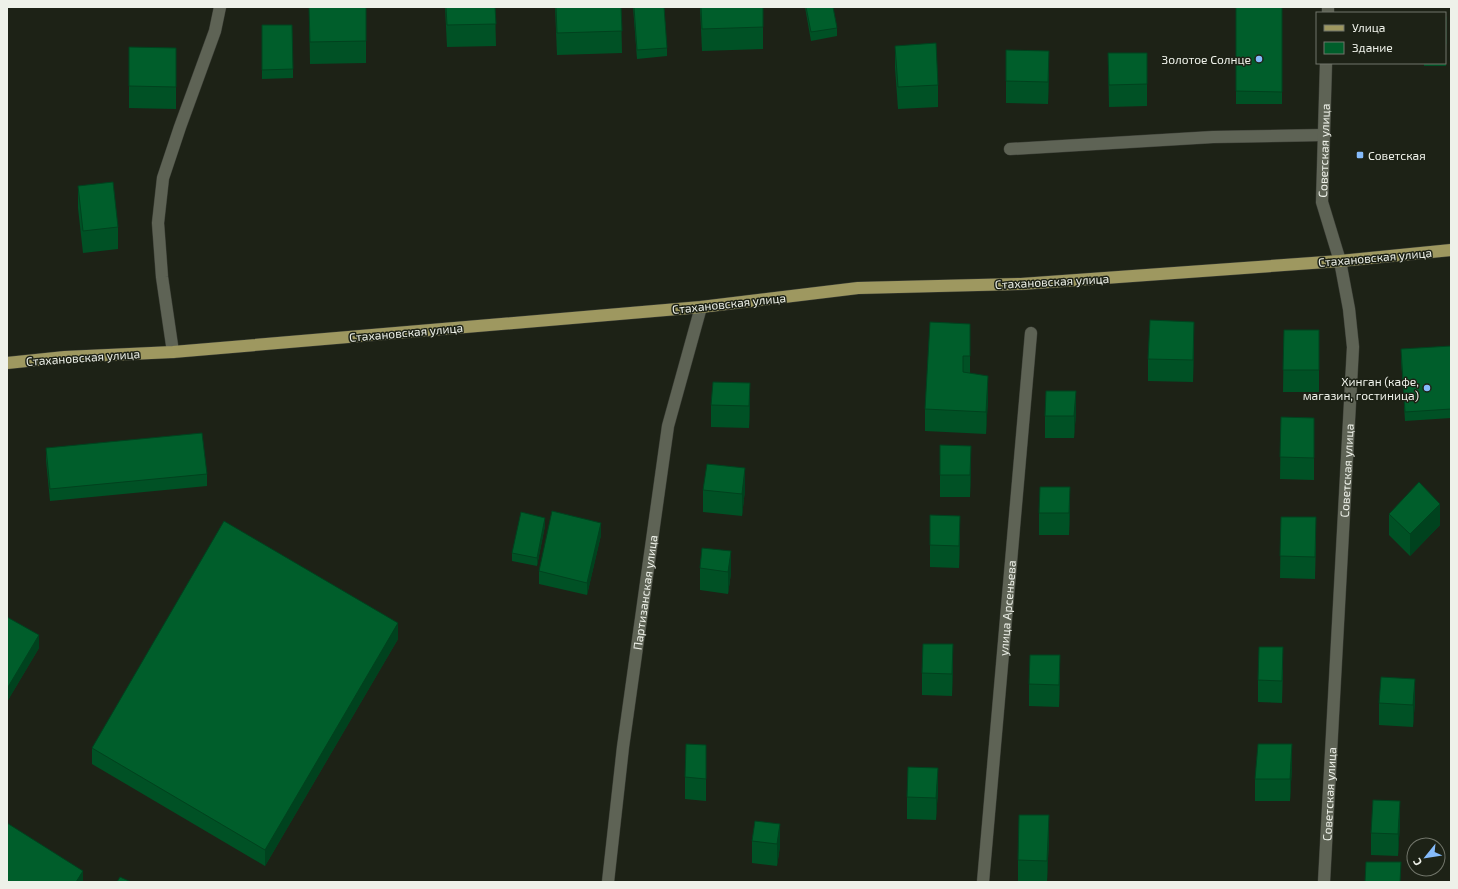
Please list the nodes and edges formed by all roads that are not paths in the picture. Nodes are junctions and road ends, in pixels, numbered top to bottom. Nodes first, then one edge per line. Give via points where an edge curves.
1 (220, 7) edge
2 (1326, 64) edge
3 (1323, 135) junction
4 (1010, 148) dead end
5 (1451, 250) edge
6 (1340, 261) junction
7 (701, 307) junction
8 (1031, 333) dead end
9 (173, 352) junction
10 (7, 363) edge
11 (608, 882) edge
12 (983, 882) edge
13 (1324, 882) edge

1 - 9 street via 215,31 163,178 158,223 162,277
2 - 3 street, Советская улица
3 - 4 street via 1213,137
3 - 6 street, Советская улица via 1322,202
5 - 6 main road, Стахановская улица
6 - 7 main road, Стахановская улица via 1022,284 858,288
6 - 13 street, Советская улица via 1353,347
7 - 9 main road, Стахановская улица
7 - 11 street, Партизанская улица via 668,426 623,748
8 - 12 street, улица Арсеньева
9 - 10 main road, Стахановская улица via 65,357

